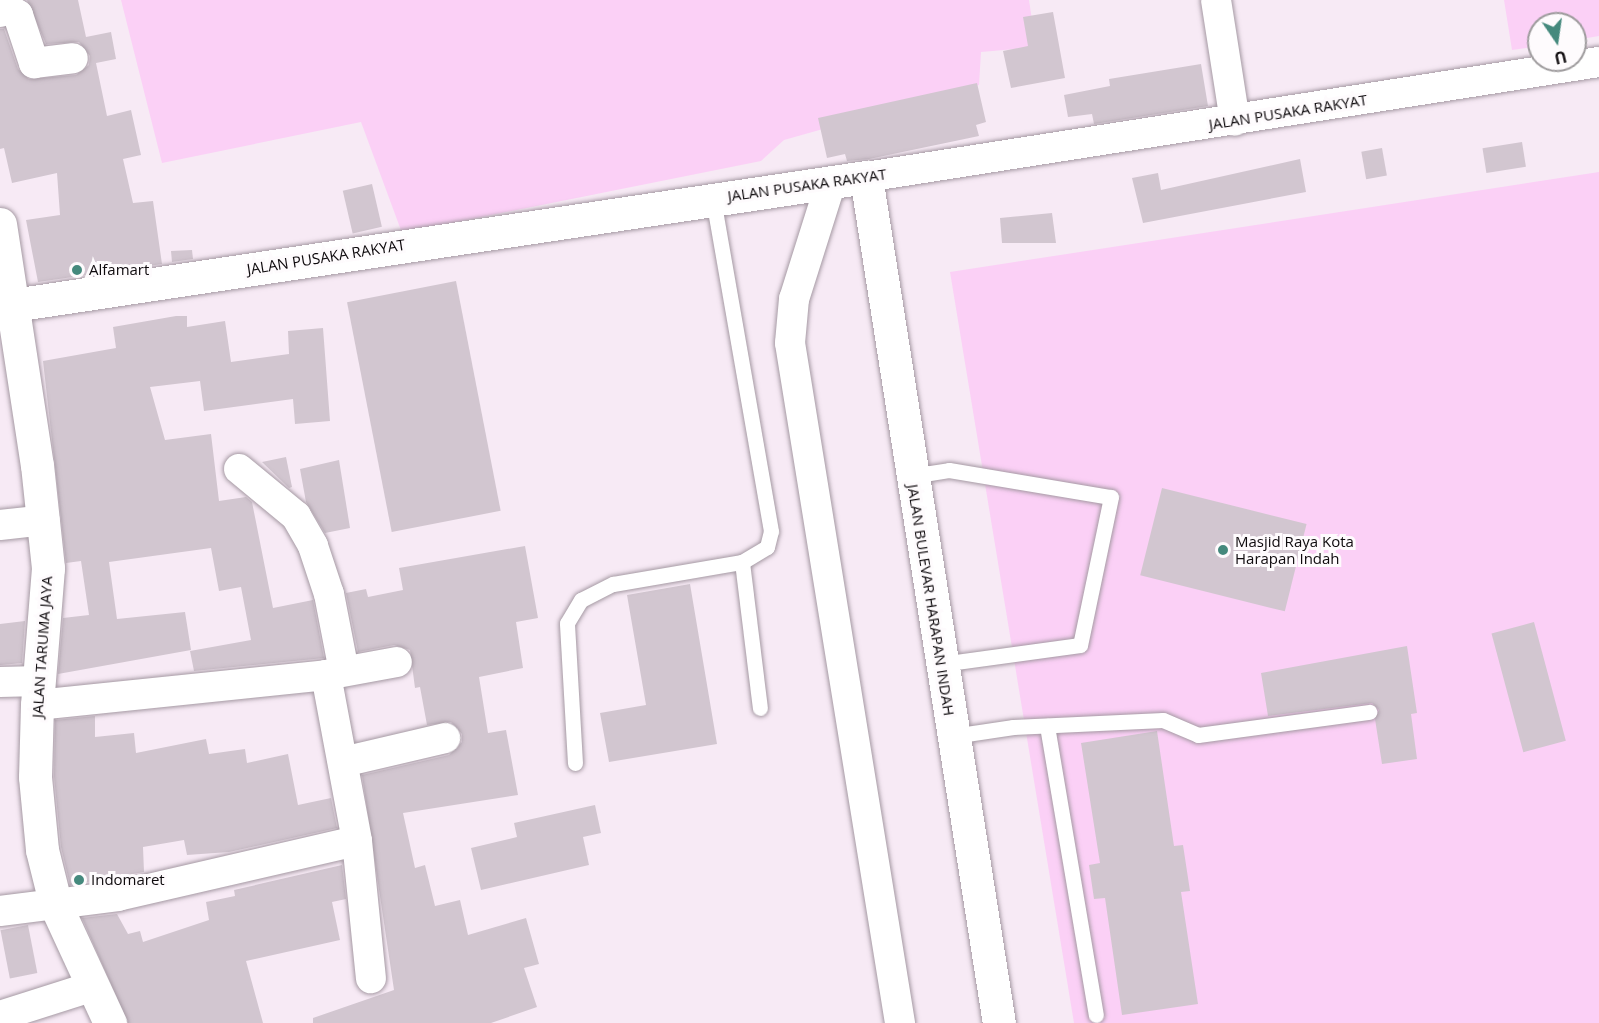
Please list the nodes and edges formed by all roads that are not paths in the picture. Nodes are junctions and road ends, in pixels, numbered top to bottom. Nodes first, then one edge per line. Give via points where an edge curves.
1 (1216, 0) edge
2 (0, 12) edge
3 (73, 58) dead end
4 (1599, 62) edge
5 (1235, 121) junction
6 (866, 177) junction
7 (831, 182) junction
8 (714, 198) junction
9 (0, 224) edge
10 (7, 305) edge
11 (239, 469) dead end
12 (911, 476) junction
13 (45, 520) junction
14 (0, 525) edge
15 (742, 562) junction
16 (398, 662) dead end
17 (941, 664) junction
18 (335, 673) junction
19 (0, 682) edge
20 (39, 693) junction
21 (760, 708) dead end
22 (1369, 712) dead end
23 (1047, 726) junction
24 (953, 736) junction
25 (445, 738) dead end
26 (343, 762) junction
27 (575, 763) dead end
28 (357, 841) junction
29 (56, 906) junction
30 (0, 911) edge
31 (371, 978) dead end
32 (91, 987) junction
33 (1096, 1015) dead end
34 (0, 1016) edge
35 (110, 1023) edge
36 (900, 1023) edge
37 (999, 1023) edge

1 - 5 street
2 - 3 street via 9,9 18,15 34,63
4 - 5 street, JALAN PUSAKA RAKYAT
5 - 6 street, JALAN PUSAKA RAKYAT
6 - 7 street, JALAN PUSAKA RAKYAT
6 - 12 street, JALAN BULEVAR HARAPAN INDAH
7 - 8 street, JALAN PUSAKA RAKYAT
7 - 36 street via 796,291 790,343
8 - 10 street, JALAN PUSAKA RAKYAT
8 - 15 lane via 771,531 767,547
9 - 10 street, JALAN TARUMA JAYA
10 - 13 street, JALAN TARUMA JAYA
11 - 18 street via 296,516 313,546 329,594
12 - 17 street, JALAN BULEVAR HARAPAN INDAH
12 - 17 lane via 949,470 1111,496 1080,645
13 - 14 street
13 - 20 street, JALAN TARUMA JAYA via 47,605
15 - 21 lane
15 - 27 lane via 613,584 580,600 567,623
16 - 18 street
17 - 24 street, JALAN BULEVAR HARAPAN INDAH
18 - 20 street
18 - 26 street
19 - 20 street
20 - 29 street, JALAN TARUMA JAYA via 38,816
22 - 23 lane via 1198,735 1163,720
23 - 24 lane
23 - 33 lane
24 - 37 street, JALAN BULEVAR HARAPAN INDAH
25 - 26 street
26 - 28 street
28 - 29 street
28 - 31 street
29 - 30 street
29 - 32 street, JALAN TARUMA JAYA
32 - 34 street
32 - 35 street, JALAN TARUMA JAYA

